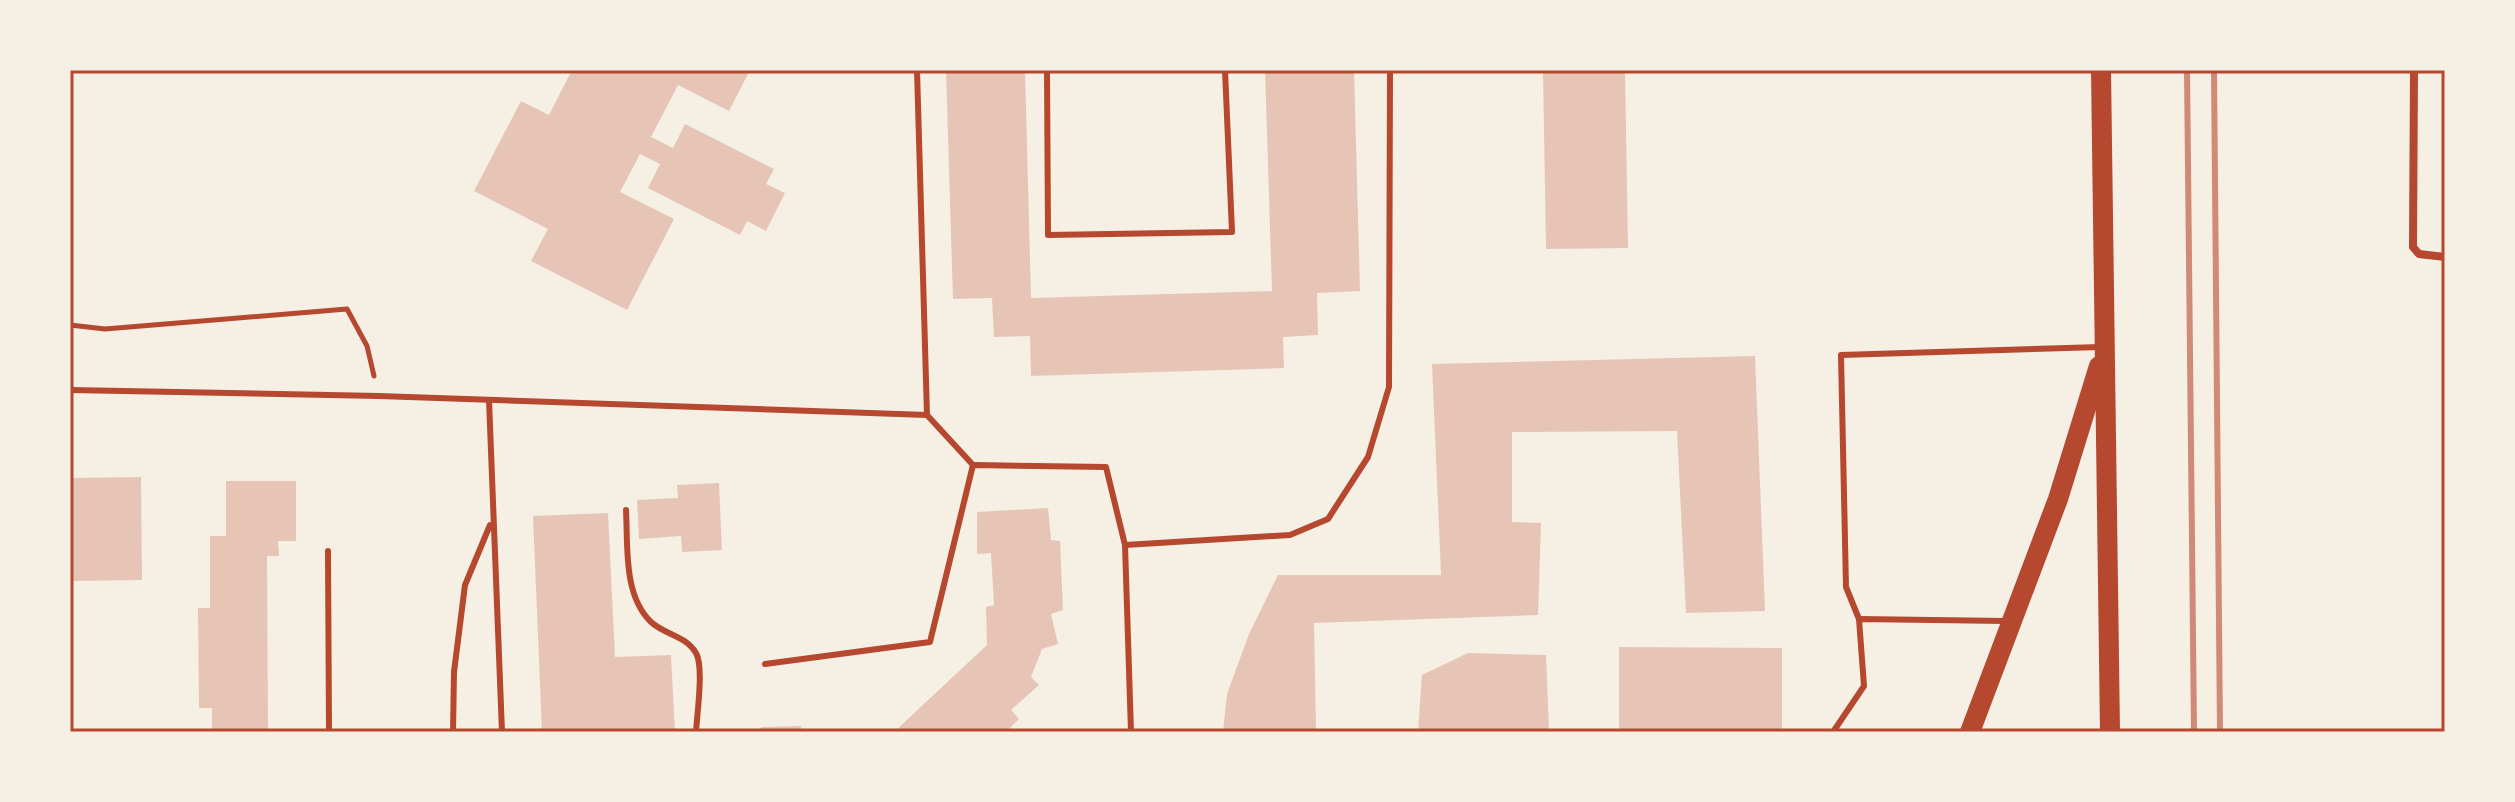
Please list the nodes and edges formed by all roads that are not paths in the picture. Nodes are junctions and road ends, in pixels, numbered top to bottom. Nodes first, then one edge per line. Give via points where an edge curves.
1 (917, 70) edge
2 (1047, 70) edge
3 (1225, 70) edge
4 (1390, 70) edge
5 (2101, 70) edge
6 (2414, 70) edge
7 (2445, 257) edge
8 (2104, 347) junction
9 (70, 390) edge
10 (489, 400) junction
11 (927, 415) junction
12 (973, 465) junction
13 (626, 510) dead end
14 (492, 520) junction
15 (1125, 545) junction
16 (328, 551) dead end
17 (1859, 619) junction
18 (2014, 621) junction
19 (765, 664) dead end
20 (329, 732) edge
21 (453, 732) edge
22 (502, 732) edge
23 (696, 732) edge
24 (1131, 732) edge
25 (1833, 732) edge
26 (1970, 732) edge
27 (2110, 732) edge

1 - 11 lane
2 - 3 lane via 1048,235 1232,232
4 - 15 lane via 1389,387 1368,457 1328,519 1290,535
5 - 8 main road
6 - 7 street via 2413,247 2419,254
8 - 17 lane via 1841,355 1846,587
8 - 18 main road
8 - 27 main road
9 - 10 lane
10 - 11 lane
10 - 14 lane
11 - 12 lane
12 - 15 lane via 1106,467
12 - 19 lane via 930,642
13 - 23 lane via 635,597 650,621 684,639 697,654
14 - 21 lane via 465,585
14 - 22 lane
15 - 24 lane
16 - 20 lane
17 - 18 lane
17 - 25 lane via 1864,686
18 - 26 main road

